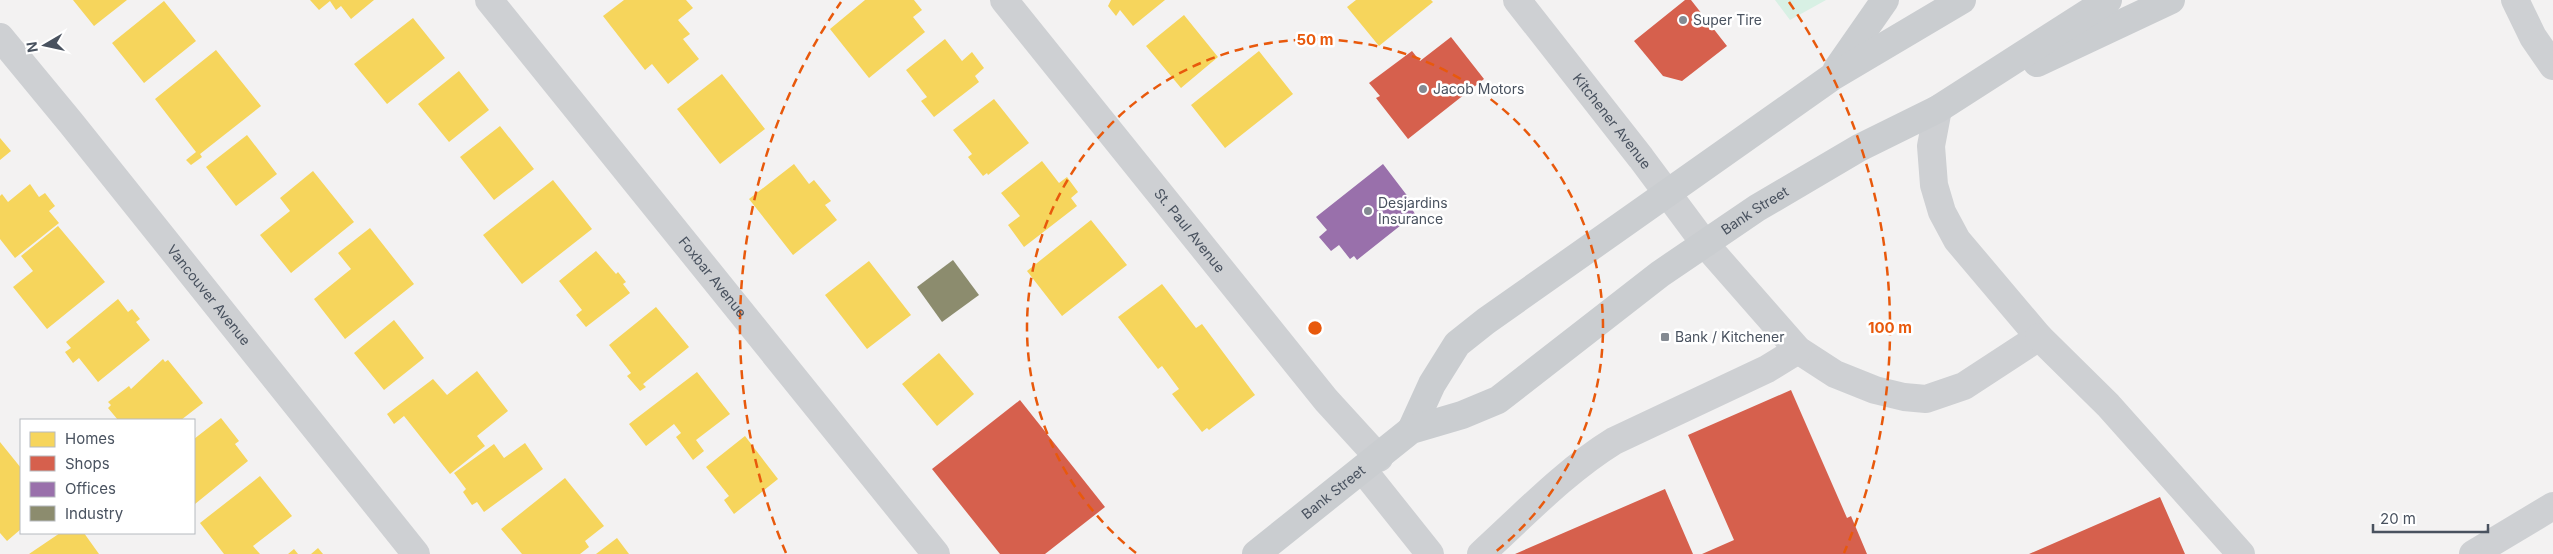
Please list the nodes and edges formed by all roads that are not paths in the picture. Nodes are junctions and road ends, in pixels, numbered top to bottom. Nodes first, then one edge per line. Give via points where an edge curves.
1 (489, 0) edge
2 (1004, 0) edge
3 (1518, 0) edge
4 (1885, 0) edge
5 (1962, 0) edge
6 (2108, 0) edge
7 (2171, 0) edge
8 (2515, 0) edge
9 (0, 37) edge
10 (2553, 66) edge
11 (1832, 77) junction
12 (1938, 109) junction
13 (1667, 192) junction
14 (1705, 244) junction
15 (2039, 337) junction
16 (1798, 350) junction
17 (1411, 430) junction
18 (1371, 464) junction
19 (2553, 506) edge
20 (416, 554) edge
21 (936, 554) edge
22 (1256, 554) edge
23 (1430, 554) edge
24 (1481, 554) edge
25 (2241, 554) edge
26 (2473, 554) edge

1 - 21 street, Foxbar Avenue
2 - 18 street, St. Paul Avenue via 1326,400
3 - 13 street, Kitchener Avenue
4 - 11 main road
5 - 11 main road, Bank Street
6 - 12 main road, Bank Street
7 - 12 main road
8 - 10 street via 2533,37
9 - 20 street, Vancouver Avenue
11 - 13 main road, Bank Street
12 - 14 main road, Bank Street via 1842,157
12 - 15 street via 1931,146 1934,185 1942,212 1957,240
13 - 14 street, Kitchener Avenue
13 - 17 main road, Bank Street via 1457,344 1432,384
14 - 16 street, Kitchener Avenue
14 - 17 main road, Bank Street via 1660,274 1498,400
15 - 16 street, Kitchener Avenue via 1964,386 1926,399 1875,390 1835,374
15 - 25 street via 2108,405
16 - 24 street via 1767,369 1596,453 1553,487
17 - 18 main road, Bank Street
18 - 22 main road, Bank Street
18 - 23 street, St. Paul Avenue
19 - 26 street

